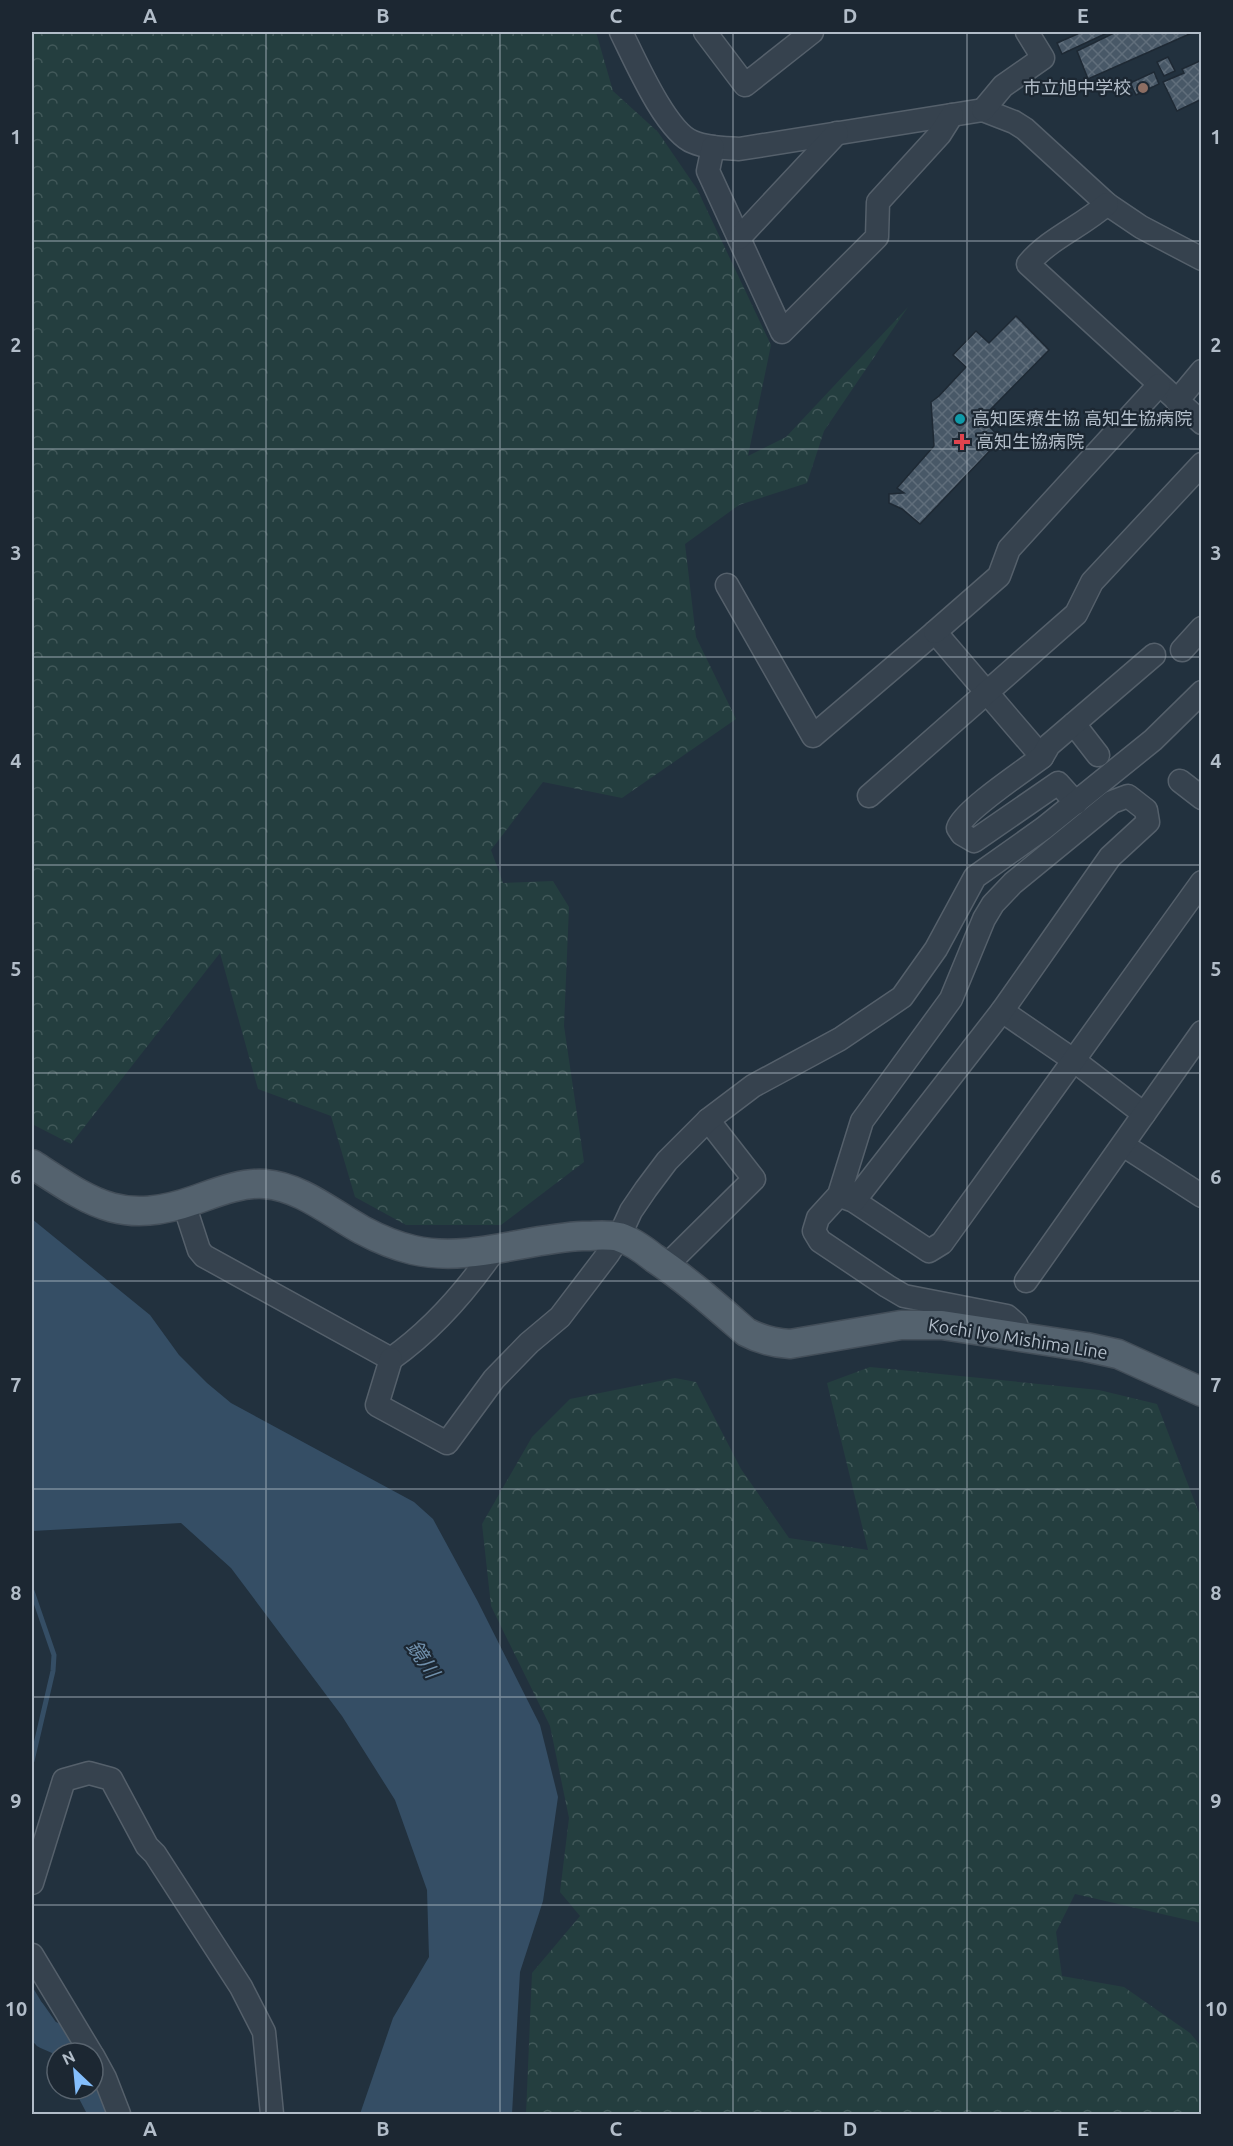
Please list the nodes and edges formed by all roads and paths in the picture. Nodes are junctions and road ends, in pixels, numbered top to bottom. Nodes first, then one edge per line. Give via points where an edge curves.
1 (621, 32) edge
2 (705, 32) edge
3 (812, 32) edge
4 (1027, 32) edge
5 (982, 110) junction
6 (952, 116) junction
7 (837, 133) junction
8 (713, 147) junction
9 (1107, 204) junction
10 (738, 238) junction
11 (1199, 250) edge
12 (1202, 371) edge
13 (1159, 385) junction
14 (1177, 401) junction
15 (1202, 423) edge
16 (1202, 464) edge
17 (727, 585) dead end
18 (1202, 628) edge
19 (935, 632) junction
20 (1182, 650) dead end
21 (1154, 655) dead end
22 (987, 691) junction
23 (1202, 692) edge
24 (1074, 724) junction
25 (1098, 755) dead end
26 (1042, 757) junction
27 (1180, 781) dead end
28 (869, 796) dead end
29 (1202, 798) edge
30 (1076, 803) junction
31 (1202, 882) edge
32 (1002, 1011) junction
33 (1202, 1032) edge
34 (1072, 1059) junction
35 (1144, 1114) junction
36 (708, 1120) junction
37 (1123, 1145) junction
38 (32, 1164) edge
39 (1202, 1196) edge
40 (846, 1198) junction
41 (184, 1204) junction
42 (619, 1237) junction
43 (495, 1249) junction
44 (666, 1266) junction
45 (1026, 1281) dead end
46 (1020, 1338) junction
47 (391, 1359) junction
48 (1202, 1392) edge
49 (32, 1883) edge
50 (32, 1955) edge
51 (84, 2041) edge
52 (105, 2078) edge
53 (119, 2115) edge
54 (272, 2115) edge

1 - 8 street via 667,118 691,142
2 - 3 street via 745,85
4 - 5 street via 1043,58 1003,86
5 - 6 street
5 - 9 street via 1025,129
6 - 7 street
6 - 10 street via 878,202 877,237 782,332
7 - 8 street via 739,149
7 - 10 street
8 - 10 street via 708,171
9 - 11 street via 1140,227
9 - 13 street via 1040,250 1028,264
12 - 14 street
13 - 14 street
13 - 19 street via 1009,549 999,576
14 - 15 street
16 - 22 street via 1092,582 1076,614
17 - 19 street via 813,736
18 - 20 street
19 - 22 street
21 - 24 street
22 - 26 street
22 - 28 street
23 - 30 street via 1153,740
24 - 25 street
24 - 26 street via 1049,745
26 - 30 street via 960,822 962,834 974,841 1058,783
27 - 29 street
30 - 36 street via 975,877 936,949 903,997 840,1039 753,1086
31 - 34 street
32 - 34 street
32 - 40 street
32 - 40 street via 1110,856 1148,822 1146,810 1128,796 1112,802 993,904 951,999 862,1121
33 - 35 street
34 - 35 street
34 - 40 street via 942,1243 929,1251
35 - 37 street
36 - 42 street via 667,1161 631,1211
36 - 44 street via 754,1179
37 - 39 street
37 - 45 street
38 - 41 main road, Kochi Iyo Mishima Line via 75,1192 121,1211 160,1211
40 - 46 street via 818,1218 814,1231 820,1241 904,1296 1007,1316 1016,1324
41 - 43 main road, Kochi Iyo Mishima Line via 219,1192 264,1184 304,1196 364,1231 411,1250 438,1255
41 - 47 street via 204,1256
42 - 43 main road, Kochi Iyo Mishima Line via 572,1236
42 - 44 main road, Kochi Iyo Mishima Line
42 - 47 street via 560,1317 494,1379 447,1443 376,1405
43 - 47 street via 478,1274 416,1341
44 - 46 main road, Kochi Iyo Mishima Line via 746,1332 775,1343 790,1344 901,1324 942,1325
46 - 48 main road, Kochi Iyo Mishima Line via 1118,1354
49 - 54 street via 64,1780 89,1773 111,1779 147,1846 241,1987 264,2032
50 - 51 street
52 - 53 street

